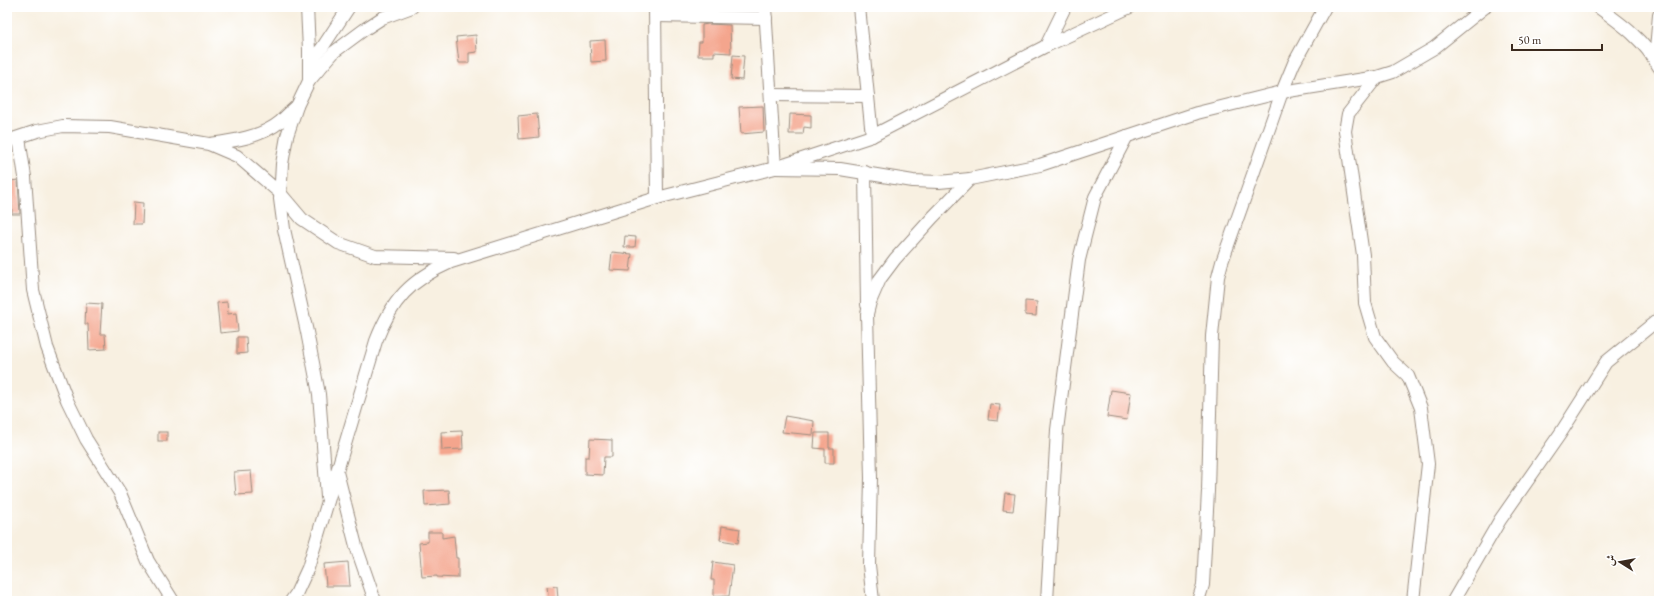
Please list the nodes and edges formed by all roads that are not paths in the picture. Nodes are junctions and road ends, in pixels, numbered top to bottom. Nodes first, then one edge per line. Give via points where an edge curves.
1 (307, 7) edge
2 (348, 7) edge
3 (412, 7) edge
4 (859, 7) edge
5 (1065, 7) edge
6 (1130, 7) edge
7 (1325, 7) edge
8 (1485, 7) edge
9 (1598, 7) edge
10 (656, 11) edge
11 (766, 12) edge
12 (1659, 15) edge
13 (1046, 46) junction
14 (1657, 63) edge
15 (309, 64) junction
16 (1377, 76) junction
17 (308, 81) junction
18 (1282, 92) junction
19 (771, 95) junction
20 (868, 96) junction
21 (297, 106) junction
22 (872, 136) junction
23 (1126, 136) junction
24 (19, 138) junction
25 (7, 142) edge
26 (209, 144) junction
27 (775, 168) junction
28 (864, 172) junction
29 (970, 180) junction
30 (280, 193) junction
31 (658, 198) junction
32 (463, 258) junction
33 (867, 314) junction
34 (1659, 319) edge
35 (337, 471) junction
36 (328, 504) junction
37 (294, 599) edge
38 (173, 601) edge
39 (375, 601) edge
40 (873, 601) edge
41 (1047, 601) edge
42 (1198, 601) edge
43 (1413, 601) edge
44 (1453, 601) edge

1 - 15 street
2 - 15 street
3 - 17 street via 382,18 365,29 334,52
4 - 20 street
5 - 13 street
6 - 13 street
7 - 18 street
8 - 16 street via 1434,48 1399,69
9 - 14 street via 1643,43
10 - 11 street
10 - 31 street
11 - 19 street
12 - 14 street
13 - 22 street
15 - 17 street
16 - 18 street
16 - 43 street via 1348,114 1345,131 1363,256 1365,303 1375,337 1393,362 1408,376 1422,408 1428,464
17 - 21 street
18 - 23 street via 1197,113
18 - 42 street via 1218,277 1212,336 1206,543 1203,585
19 - 20 street
19 - 27 street
20 - 22 street
21 - 26 street via 269,129 237,141
21 - 30 street via 287,136
22 - 27 street
23 - 29 street via 1040,165
23 - 41 street via 1095,197 1078,260 1057,430
24 - 25 street
24 - 26 street via 37,131 63,126 110,128
24 - 38 street via 25,177 33,290 47,347 67,400 86,439 120,493 148,561
26 - 30 street via 237,156
27 - 28 street
27 - 31 street
28 - 29 street via 913,181
28 - 33 street
29 - 33 street via 894,259 880,279
30 - 32 street via 302,220 338,243 375,256
30 - 36 street via 284,229 319,394
31 - 32 street
32 - 35 street via 433,270 414,283 397,300 385,318
33 - 40 street via 869,565
34 - 44 street via 1606,362 1500,520
35 - 36 street
35 - 39 street via 356,546
36 - 37 street via 308,568

